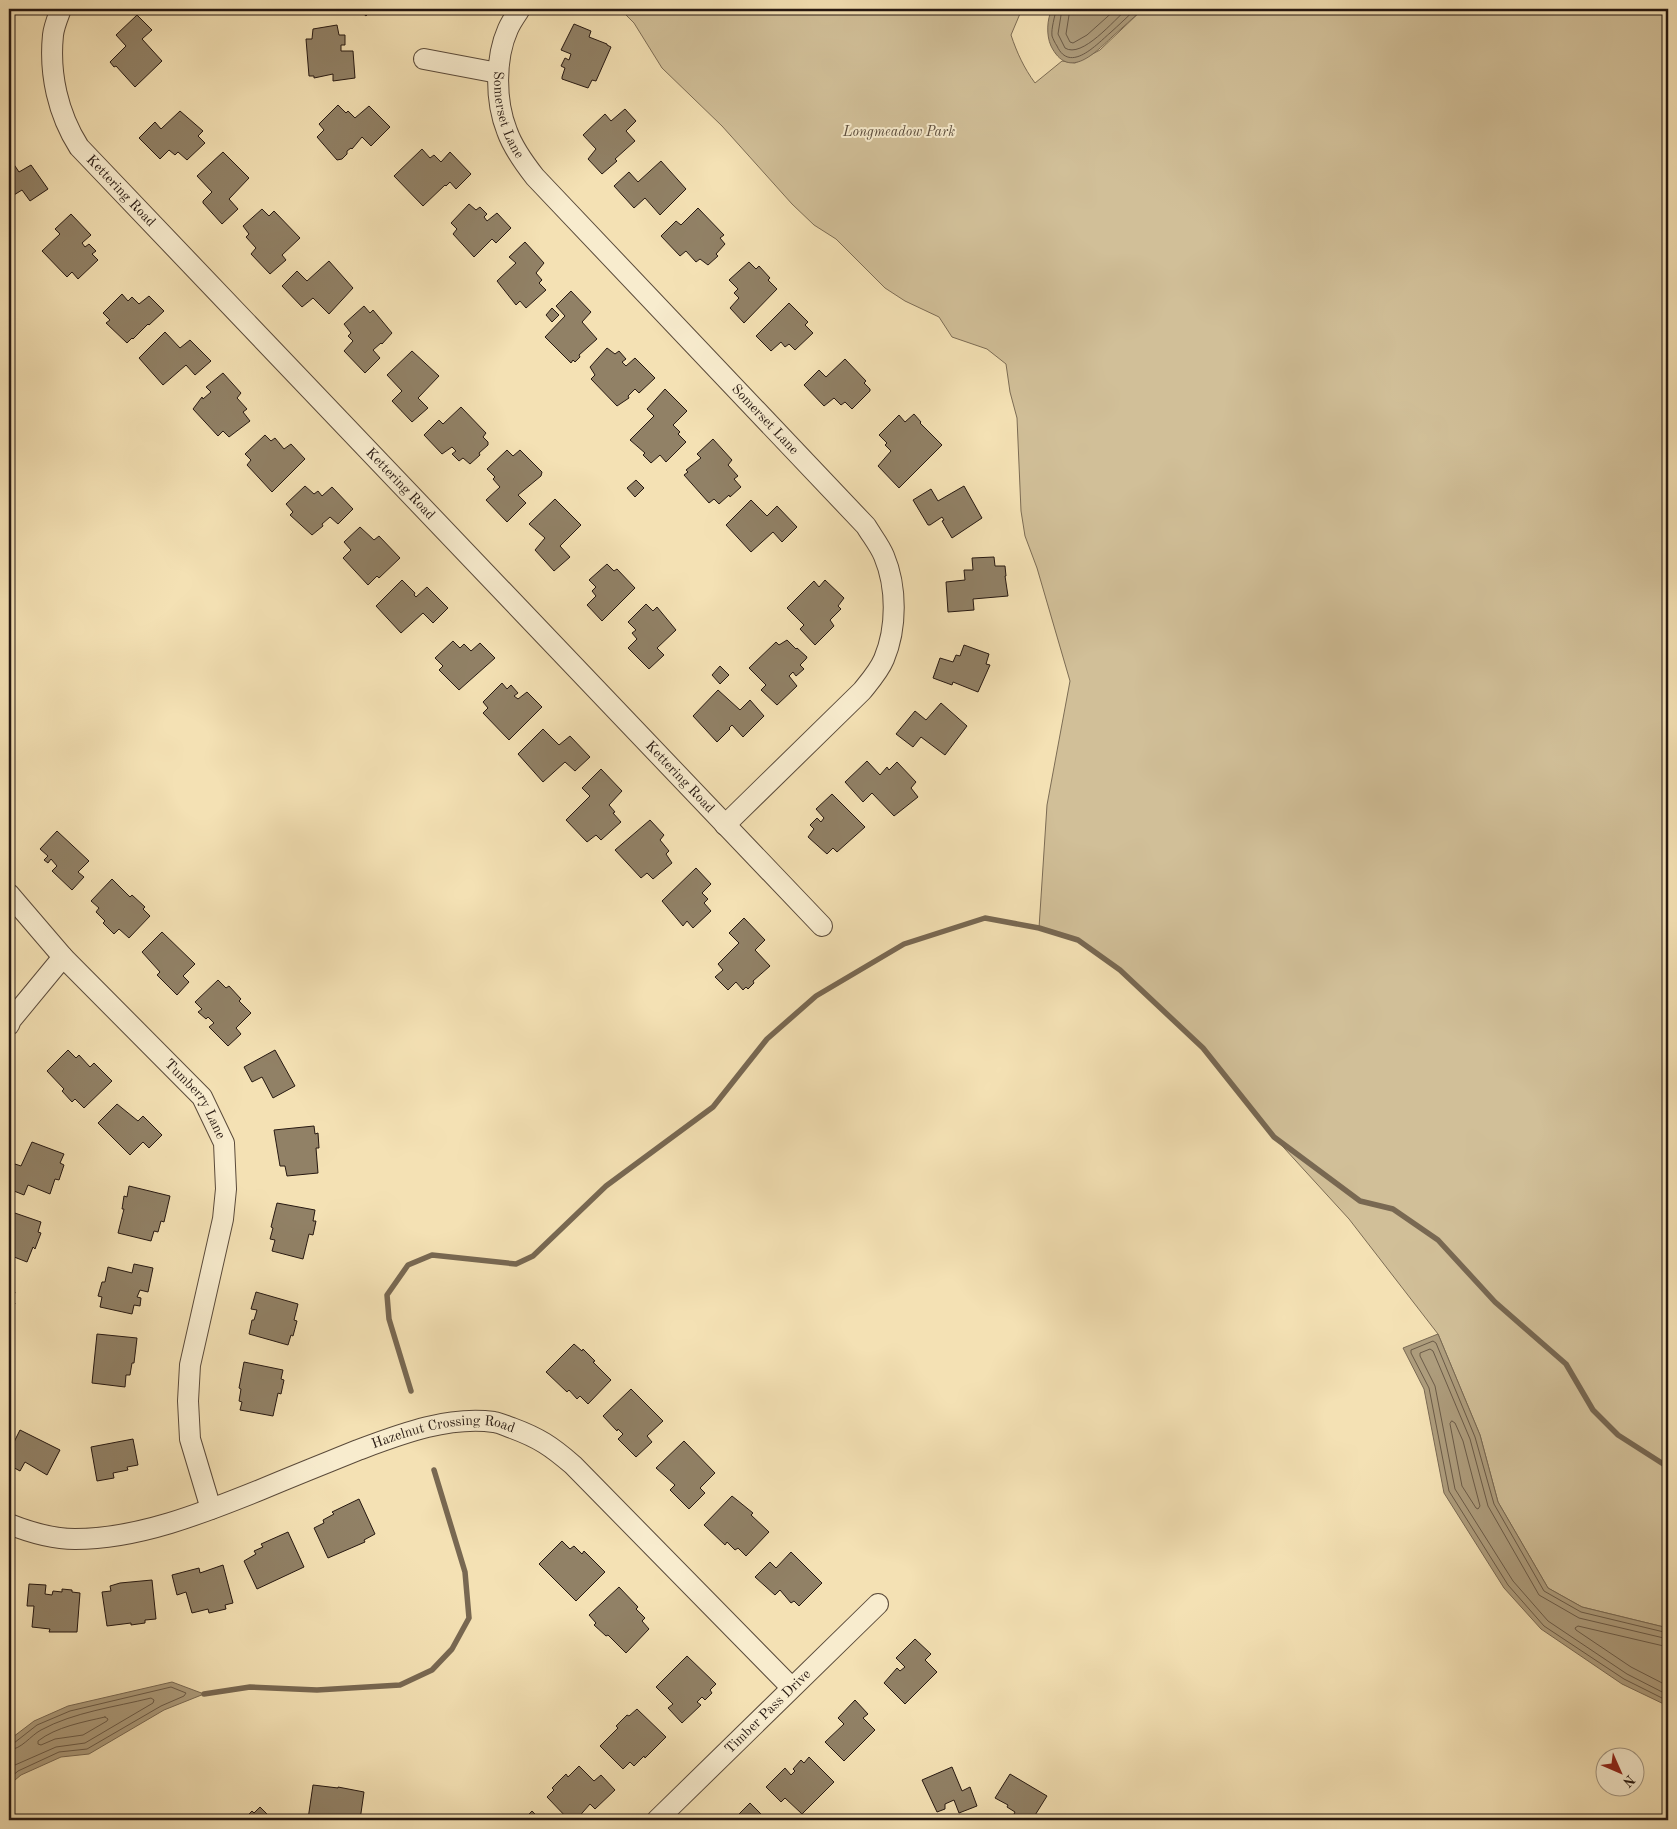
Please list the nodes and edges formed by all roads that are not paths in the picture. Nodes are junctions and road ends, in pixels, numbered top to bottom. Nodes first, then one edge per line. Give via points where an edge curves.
1 (61, 9) edge
2 (520, 9) edge
3 (424, 59) dead end
4 (498, 73) junction
5 (725, 825) junction
6 (9, 894) edge
7 (822, 926) dead end
8 (63, 957) junction
9 (9, 1025) edge
10 (211, 1510) junction
11 (9, 1524) edge
12 (878, 1604) dead end
13 (791, 1687) junction
14 (657, 1820) edge

1 - 5 street, Kettering Road via 54,33 54,84 66,125 79,147
2 - 4 street, Somerset Lane via 508,29
3 - 4 street
4 - 5 street, Somerset Lane via 502,115 522,161 866,526 884,555 892,581 893,625 884,658 873,677
5 - 7 street, Kettering Road
6 - 8 street, Tumberry Lane
8 - 9 street
8 - 10 street, Tumberry Lane via 202,1096 224,1142 226,1189 223,1219 190,1365 188,1401 190,1439
10 - 11 street, Hazelnut Crossing Road via 144,1529 74,1539 49,1536
10 - 13 street, Hazelnut Crossing Road via 396,1436 432,1426 469,1421 495,1422 532,1435 572,1465
12 - 13 street, Timber Pass Drive
13 - 14 street, Timber Pass Drive

